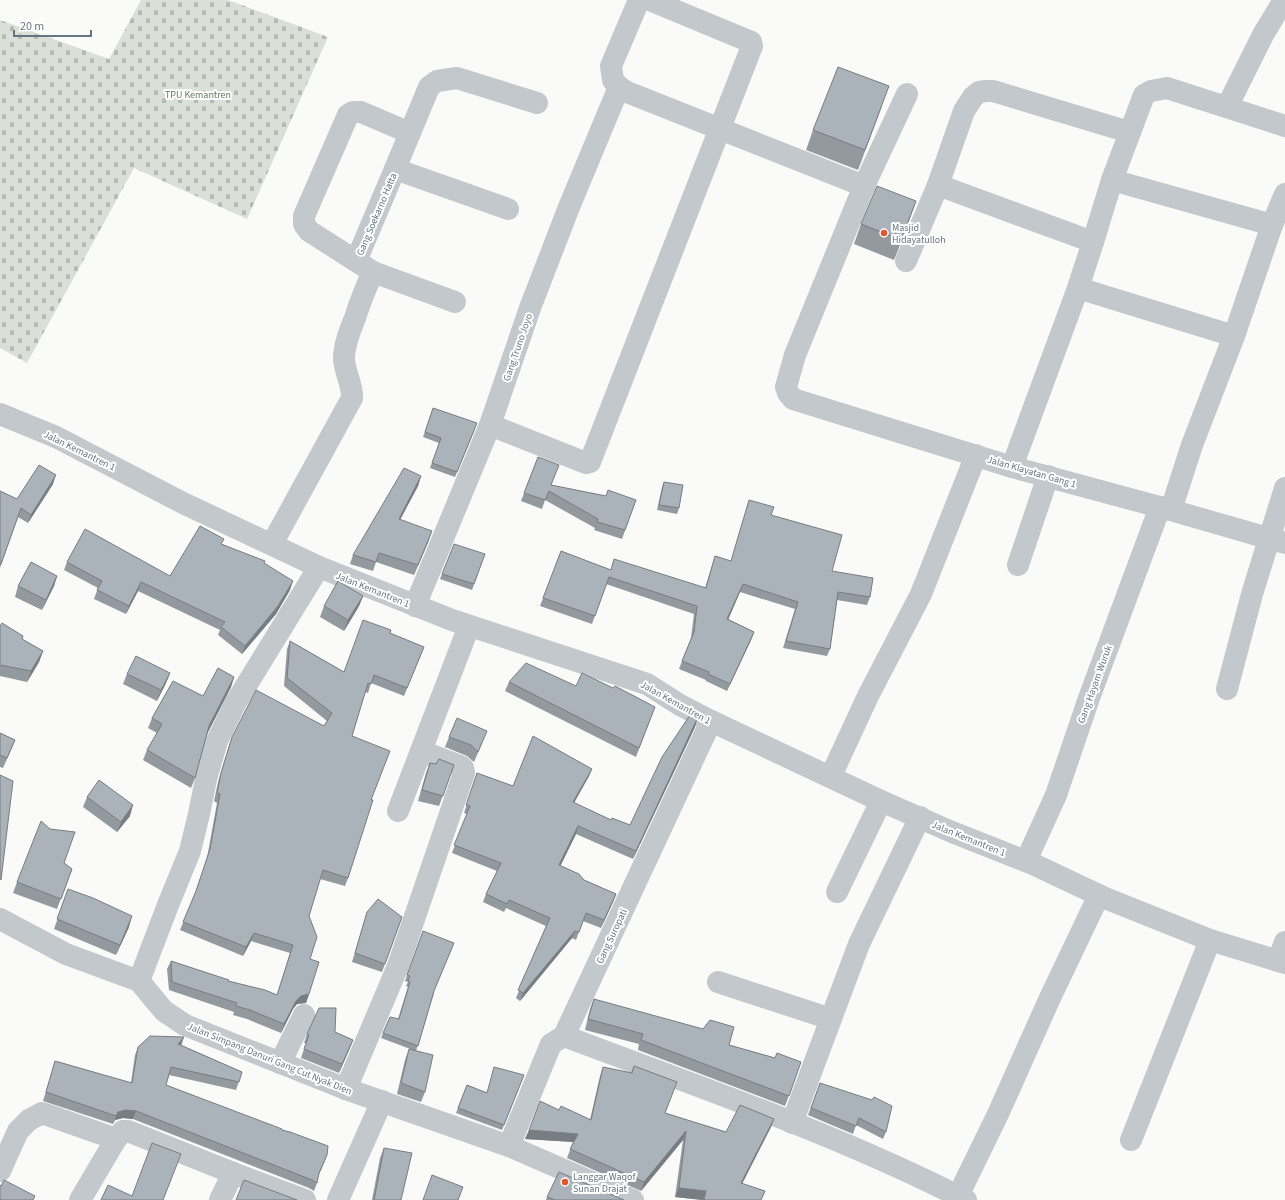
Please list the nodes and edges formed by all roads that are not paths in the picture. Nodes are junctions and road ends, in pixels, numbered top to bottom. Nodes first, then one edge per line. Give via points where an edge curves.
1 (640, 0) edge
2 (650, 0) edge
3 (1284, 0) edge
4 (619, 87) junction
5 (906, 94) dead end
6 (537, 103) dead end
7 (1227, 107) junction
8 (1285, 126) edge
9 (719, 128) junction
10 (1129, 132) junction
11 (410, 133) junction
12 (395, 169) junction
13 (1112, 180) junction
14 (938, 185) junction
15 (864, 186) junction
16 (1285, 194) edge
17 (508, 209) dead end
18 (1272, 225) junction
19 (1093, 242) junction
20 (906, 261) dead end
21 (364, 267) junction
22 (1078, 288) junction
23 (455, 302) dead end
24 (1234, 336) junction
25 (0, 414) edge
26 (490, 425) junction
27 (976, 455) junction
28 (1012, 467) junction
29 (1048, 476) junction
30 (1285, 488) edge
31 (1166, 508) junction
32 (1277, 541) edge
33 (272, 544) junction
34 (1018, 565) dead end
35 (319, 567) junction
36 (415, 606) junction
37 (469, 626) junction
38 (1227, 689) dead end
39 (711, 721) junction
40 (421, 751) junction
41 (831, 776) junction
42 (881, 801) junction
43 (398, 811) dead end
44 (920, 817) junction
45 (1026, 861) junction
46 (837, 892) dead end
47 (1099, 895) junction
48 (0, 919) edge
49 (1210, 940) junction
50 (1283, 955) edge
51 (139, 981) junction
52 (718, 982) dead end
53 (304, 1015) dead end
54 (831, 1019) junction
55 (564, 1036) junction
56 (280, 1063) junction
57 (346, 1089) junction
58 (382, 1101) junction
59 (792, 1123) junction
60 (116, 1138) junction
61 (1131, 1140) dead end
62 (509, 1146) junction
63 (0, 1171) edge
64 (233, 1173) junction
65 (960, 1199) edge
66 (80, 1200) edge
67 (220, 1200) edge
68 (304, 1200) edge
69 (338, 1200) edge
70 (633, 1200) edge

1 - 4 street via 611,66 613,80
2 - 9 street via 751,42 752,46
3 - 7 street via 1264,33
4 - 9 street
4 - 26 street, Gang Truno Joyo via 569,206
5 - 15 street
6 - 11 street, Gang Soekarno Hatta via 457,78 436,81 429,87
7 - 8 street
7 - 10 street via 1166,88 1151,90 1144,95
9 - 15 street
9 - 26 street via 590,462 586,463
10 - 13 street
10 - 14 street via 993,91 979,92 964,111
11 - 12 street, Gang Soekarno Hatta
11 - 21 street via 361,112 348,114 304,216 304,224 309,231
12 - 17 street
12 - 21 street, Gang Soekarno Hatta
13 - 18 street
13 - 19 street
14 - 19 street
14 - 20 street
15 - 27 street, Jalan Klayatan Gang 1 via 795,355 786,387 788,393 794,399
16 - 18 street, Gang Hayam Wuruk
18 - 24 street, Gang Hayam Wuruk
19 - 22 street
21 - 23 street
21 - 33 street, Gang Soekarno Hatta via 367,284 346,341 344,358 352,398
22 - 24 street
22 - 28 street
24 - 31 street, Gang Hayam Wuruk
25 - 33 street, Jalan Kemantren 1 via 56,437 183,503
26 - 36 street, Gang Truno Joyo
27 - 28 street, Jalan Klayatan Gang 1
27 - 41 street via 921,594 868,696
28 - 29 street, Jalan Klayatan Gang 1
29 - 31 street, Jalan Klayatan Gang 1
29 - 34 street
30 - 32 street
31 - 32 street, Jalan Klayatan Gang 1
31 - 45 street, Gang Hayam Wuruk via 1089,698 1056,795
32 - 38 street via 1252,594
33 - 35 street, Jalan Kemantren 1
35 - 36 street, Jalan Kemantren 1
35 - 51 street via 236,702 217,741 190,851
36 - 37 street, Jalan Kemantren 1
37 - 39 street, Jalan Kemantren 1 via 648,684
37 - 40 street
39 - 41 street, Jalan Kemantren 1
39 - 55 street, Gang Suropati
40 - 43 street
40 - 57 street via 460,766 464,773 398,966
41 - 42 street, Jalan Kemantren 1
42 - 44 street, Jalan Kemantren 1
42 - 46 street
44 - 45 street, Jalan Kemantren 1
44 - 54 street via 859,944
45 - 47 street, Jalan Kemantren 1
47 - 49 street, Jalan Kemantren 1
47 - 65 street
48 - 51 street via 66,954
49 - 50 street, Jalan Kemantren 1
49 - 61 street
51 - 56 street, Jalan Simpang Danuri Gang Cut Nyak Dien via 164,1012 185,1025
52 - 54 street
53 - 56 street
54 - 59 street
55 - 59 street
55 - 62 street, Gang Suropati via 551,1044
56 - 57 street, Jalan Simpang Danuri Gang Cut Nyak Dien
57 - 58 street, Jalan Simpang Danuri Gang Cut Nyak Dien
58 - 62 street, Jalan Simpang Danuri Gang Cut Nyak Dien
58 - 69 street
59 - 65 street via 893,1165
60 - 63 street via 42,1113 29,1120 18,1131
60 - 64 street via 123,1131 128,1132
60 - 66 street
62 - 70 street, Jalan Simpang Danuri Gang Cut Nyak Dien
64 - 67 street
64 - 68 street

